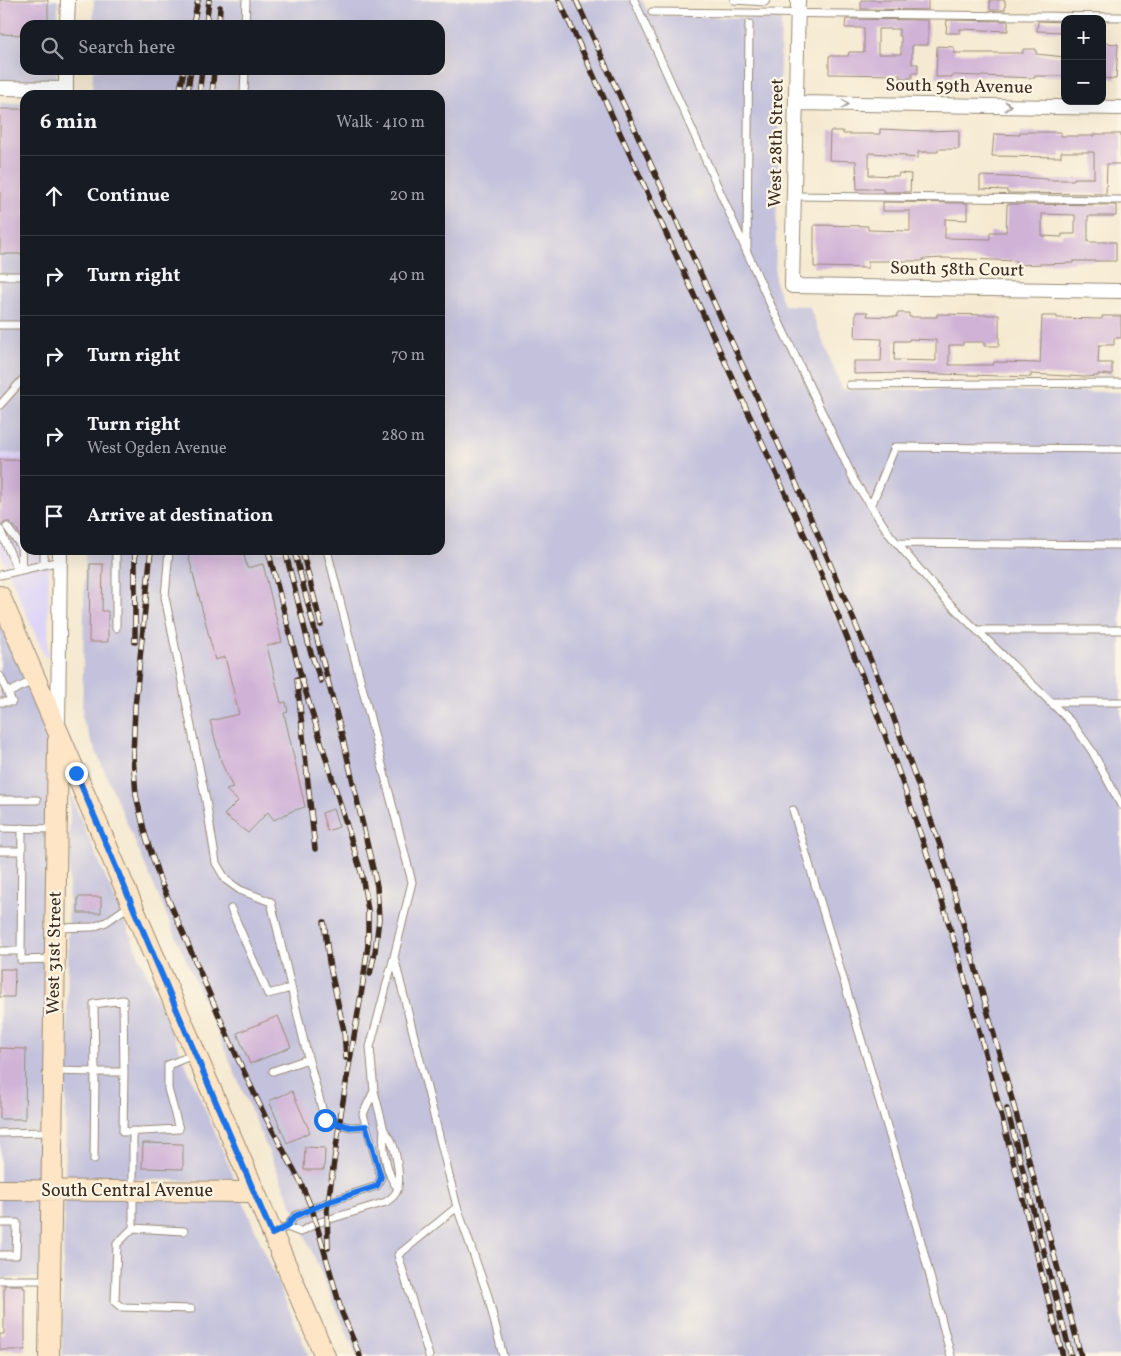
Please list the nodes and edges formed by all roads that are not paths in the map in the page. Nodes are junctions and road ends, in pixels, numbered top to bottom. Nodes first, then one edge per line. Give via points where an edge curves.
1 (68, 0) edge
2 (246, 0) edge
3 (634, 0) edge
4 (734, 0) edge
5 (766, 0) edge
6 (798, 7) edge
7 (652, 12) dead end
8 (1121, 17) edge
9 (67, 20) edge
10 (245, 20) edge
11 (749, 24) dead end
12 (66, 75) edge
13 (245, 75) edge
14 (0, 88) edge
15 (33, 90) edge
16 (66, 90) edge
17 (244, 90) edge
18 (796, 103) junction
19 (1121, 108) edge
20 (795, 196) junction
21 (1121, 200) edge
22 (747, 251) junction
23 (0, 276) edge
24 (20, 276) edge
25 (792, 286) joint
26 (1121, 291) edge
27 (0, 325) edge
28 (20, 325) edge
29 (20, 382) edge
30 (1121, 383) edge
31 (850, 385) dead end
32 (0, 405) edge
33 (1121, 449) edge
34 (871, 506) junction
35 (4, 528) edge
36 (20, 541) edge
37 (898, 543) junction
38 (1121, 545) edge
39 (22, 555) edge
40 (44, 555) edge
41 (60, 555) edge
42 (116, 555) edge
43 (169, 555) edge
44 (328, 555) edge
45 (44, 564) junction
46 (20, 570) junction
47 (0, 575) edge
48 (0, 596) edge
49 (116, 628) dead end
50 (977, 630) junction
51 (1121, 630) edge
52 (0, 676) edge
53 (36, 679) junction
54 (8, 692) junction
55 (0, 702) edge
56 (1050, 702) junction
57 (1121, 702) edge
58 (58, 731) junction
59 (1113, 790) junction
60 (1121, 790) edge
61 (0, 800) edge
62 (37, 800) dead end
63 (1121, 805) edge
64 (793, 810) dead end
65 (0, 828) edge
66 (22, 828) junction
67 (57, 829) junction
68 (0, 851) edge
69 (22, 852) junction
70 (132, 904) junction
71 (231, 910) dead end
72 (56, 928) junction
73 (0, 951) edge
74 (21, 951) junction
75 (394, 956) junction
76 (55, 959) junction
77 (291, 988) junction
78 (196, 1054) junction
79 (308, 1059) junction
80 (54, 1071) junction
81 (273, 1071) dead end
82 (95, 1072) junction
83 (124, 1072) junction
84 (374, 1091) junction
85 (366, 1126) junction
86 (133, 1131) junction
87 (0, 1132) edge
88 (53, 1132) junction
89 (94, 1159) dead end
90 (0, 1190) edge
91 (52, 1191) junction
92 (133, 1191) junction
93 (254, 1192) junction
94 (457, 1207) junction
95 (0, 1223) edge
96 (133, 1228) junction
97 (279, 1230) junction
98 (184, 1231) dead end
99 (0, 1255) edge
100 (0, 1280) edge
101 (51, 1280) junction
102 (191, 1309) dead end
103 (50, 1356) edge
104 (325, 1356) edge
105 (429, 1356) edge
106 (503, 1356) edge
107 (951, 1356) edge

1 - 9 street
2 - 10 lane
3 - 22 lane
4 - 5 lane
6 - 7 lane
6 - 8 lane
6 - 18 street, West 28th Street
11 - 22 lane
12 - 16 street
13 - 17 lane
14 - 15 street
18 -> 19 street, South 59th Avenue
18 - 20 street, West 28th Street
20 - 21 lane
20 - 25 street, West 28th Street
22 - 34 lane via 855,482
23 - 24 lane
25 - 26 street, South 58th Court
27 - 28 lane
29 - 32 lane
30 - 31 lane
33 - 34 lane via 895,447
34 - 37 lane
35 - 36 lane
35 - 46 lane
37 - 38 lane
37 - 50 lane via 945,599
39 - 46 lane
40 - 45 lane
41 - 45 lane
41 - 58 street, West 31st Street
42 - 49 lane
43 - 77 lane via 166,597 216,863 226,880 240,890 271,902
44 - 75 lane via 412,882
45 - 46 lane
46 - 47 lane
48 - 53 main road via 10,628
50 - 51 lane
50 - 56 lane
52 - 54 lane
53 - 54 lane
53 - 58 main road
54 - 55 lane via 12,702
56 - 57 lane
56 - 59 lane via 1072,723
58 - 67 main road, West 31st Street
58 - 70 main road
59 - 60 lane
59 - 63 lane
61 - 62 lane
64 - 107 lane via 917,1227
65 - 66 lane
66 - 67 lane
66 - 69 lane
67 - 72 main road, West 31st Street
68 - 69 lane
69 - 74 lane
70 - 72 lane via 93,927
70 - 78 main road
71 - 77 lane via 268,994
72 - 76 main road, West 31st Street
73 - 74 lane
74 - 76 lane via 21,960
75 - 84 lane via 370,1047
75 - 94 lane
76 - 80 main road, West 31st Street
77 - 79 lane
78 - 86 lane via 168,1065 168,1089 179,1129
78 - 93 main road
79 - 81 lane
79 - 85 lane via 325,1120 350,1127
80 - 82 lane
80 - 88 main road, West 31st Street
82 - 83 lane
82 - 83 lane via 94,1004 123,1000
82 - 89 lane
83 - 86 lane via 123,1132
84 - 85 lane via 363,1114
84 - 97 lane via 384,1130 391,1140 400,1181 394,1196 386,1202 317,1223 300,1232
85 - 97 lane via 381,1177 377,1186 295,1216
86 - 92 lane
87 - 88 lane
88 - 91 main road, West 31st Street
90 - 91 main road, South Central Avenue
91 - 92 main road, South Central Avenue
91 - 101 main road, West 31st Street
92 - 93 main road, South Central Avenue
92 - 96 lane
93 - 97 main road
94 - 105 lane via 398,1255
94 - 106 lane via 488,1296
95 - 99 lane via 16,1223 16,1255
96 - 98 lane
96 - 102 lane via 117,1244 115,1302 120,1307
97 - 104 main road
100 - 101 lane
101 - 103 main road, West 31st Street

